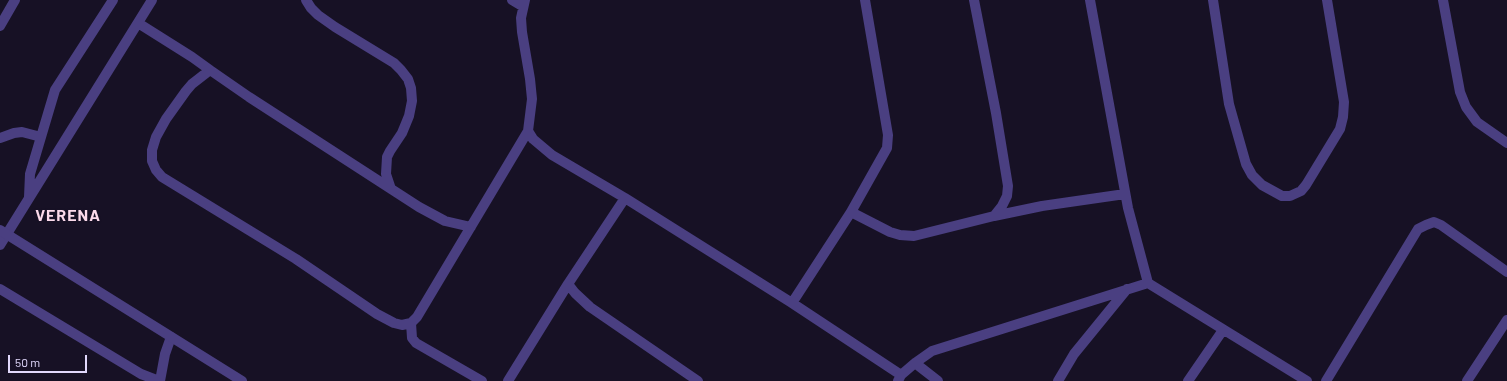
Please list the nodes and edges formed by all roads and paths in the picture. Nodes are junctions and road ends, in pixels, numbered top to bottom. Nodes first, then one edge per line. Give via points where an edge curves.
1 (15, 0) edge
2 (113, 0) edge
3 (152, 0) edge
4 (306, 0) edge
5 (512, 0) edge
6 (864, 0) edge
7 (974, 0) edge
8 (1090, 0) edge
9 (1214, 0) edge
10 (1327, 0) edge
11 (1443, 0) edge
12 (524, 3) edge
13 (138, 23) junction
14 (0, 26) edge
15 (210, 70) junction
16 (528, 131) junction
17 (41, 137) junction
18 (0, 138) edge
19 (1507, 143) edge
20 (391, 189) junction
21 (1125, 194) junction
22 (29, 198) junction
23 (625, 198) junction
24 (851, 212) junction
25 (994, 216) junction
26 (471, 227) junction
27 (3, 232) edge
28 (0, 245) edge
29 (1507, 272) edge
30 (1148, 283) junction
31 (568, 284) junction
32 (0, 288) edge
33 (1127, 289) junction
34 (792, 303) junction
35 (1507, 320) edge
36 (411, 323) junction
37 (1223, 330) junction
38 (171, 337) junction
39 (915, 363) junction
40 (900, 378) edge
41 (160, 381) edge
42 (242, 381) edge
43 (482, 381) edge
44 (508, 381) edge
45 (698, 381) edge
46 (938, 381) edge
47 (1058, 381) edge
48 (1188, 381) edge
49 (1307, 381) edge
50 (1326, 381) edge
51 (1467, 381) edge

1 - 14 street
2 - 17 street via 55,90
3 - 13 street
4 - 20 street via 318,15 394,63 408,79 412,101 409,116 387,157 386,174
5 - 12 street
6 - 24 street via 888,135 887,148
7 - 25 street via 1008,186 1005,201
8 - 21 street
9 - 10 street via 1229,104 1246,164 1262,185 1282,196 1290,196 1301,191 1306,185 1340,129 1343,118 1344,102
11 - 19 street via 1460,92 1466,107 1477,122
12 - 16 street via 522,32 532,99
13 - 15 street
13 - 22 street
15 - 20 street
15 - 36 street via 186,91 156,137 152,161 156,170 377,314 394,323
16 - 23 street via 533,139 552,155
16 - 26 street
17 - 18 street via 22,132
17 - 22 street via 30,174
20 - 26 street via 445,221
21 - 25 street
21 - 30 street
22 - 27 street
23 - 31 street
23 - 34 street
24 - 25 street via 890,232 914,236
24 - 34 street
26 - 36 street via 417,318
27 - 28 street
27 - 38 street
29 - 50 street via 1442,225 1434,222 1426,224 1418,229
30 - 33 street
30 - 37 street
31 - 44 street
31 - 45 street via 590,307
32 - 41 street via 142,374
33 - 39 street via 932,351
33 - 47 street via 1074,354
34 - 40 street
35 - 51 street
36 - 43 street via 412,338 416,343
37 - 48 street
37 - 49 street
38 - 41 street
38 - 42 street
39 - 40 street
39 - 46 street

